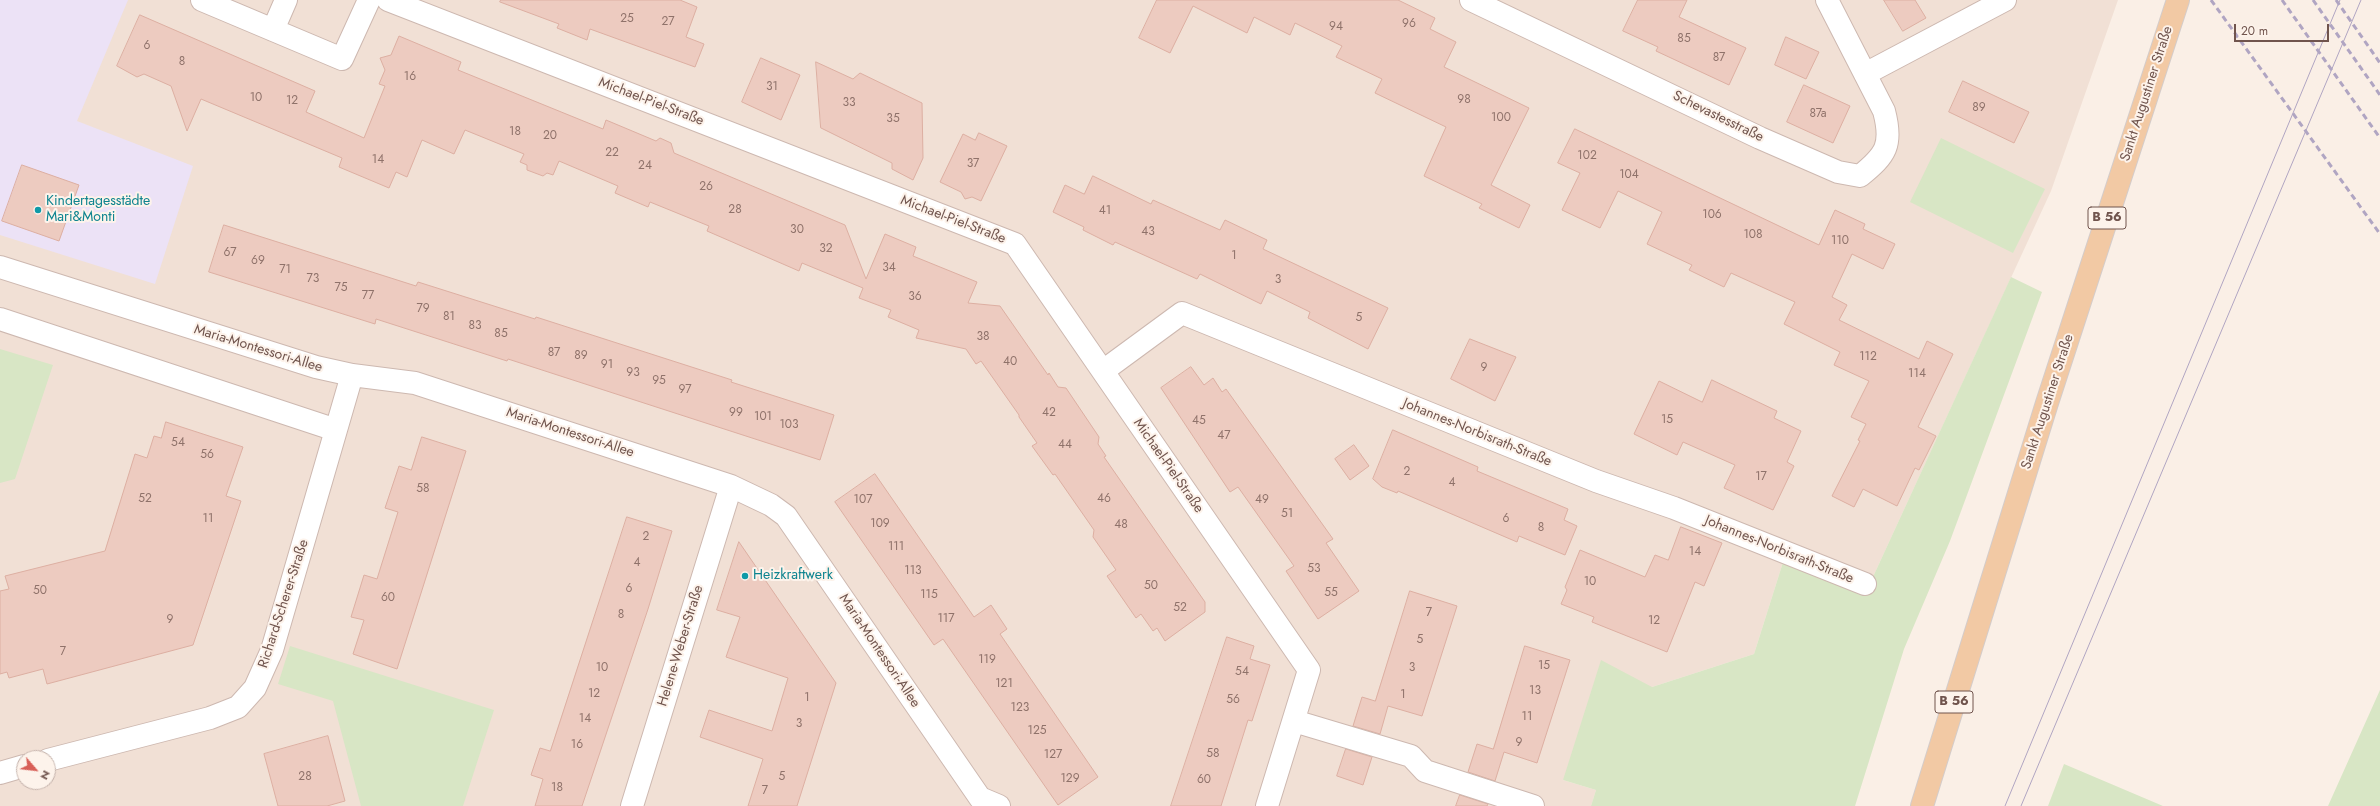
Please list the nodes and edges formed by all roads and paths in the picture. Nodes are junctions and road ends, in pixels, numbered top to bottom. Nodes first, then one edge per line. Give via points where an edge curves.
1 (202, 0) edge
2 (286, 0) edge
3 (369, 0) edge
4 (388, 0) edge
5 (1471, 0) edge
6 (1827, 0) edge
7 (2005, 0) edge
8 (2178, 0) edge
9 (273, 30) junction
10 (1865, 74) junction
11 (0, 267) edge
12 (0, 319) edge
13 (1103, 371) junction
14 (352, 375) junction
15 (336, 430) junction
16 (731, 486) junction
17 (1865, 584) dead end
18 (1294, 721) junction
19 (56, 758) edge
20 (16, 768) edge
21 (0, 772) edge
22 (985, 803) edge
23 (632, 806) edge
24 (1267, 806) edge
25 (1533, 806) edge
26 (1922, 806) edge

1 - 9 street
2 - 9 street
3 - 9 street via 342,59
4 - 13 street, Michael-Piel-Straße via 1016,244
5 - 10 street, Schevastesstraße via 1774,144 1838,172 1860,176 1876,163 1886,149 1889,129 1884,111
6 - 10 street, Schevastesstraße
7 - 10 street
8 - 26 main road, Sankt Augustiner Straße / B 56 via 2047,403
11 - 14 street, Maria-Montessori-Allee via 316,367
12 - 15 street
13 - 17 street, Johannes-Norbisrath-Straße via 1182,313 1596,481 1674,508
13 - 18 street, Michael-Piel-Straße via 1309,670
14 - 15 street, Richard-Scherer-Straße
14 - 16 street, Maria-Montessori-Allee via 415,383
15 - 19 street, Richard-Scherer-Straße via 272,650 255,688 238,707 210,718
16 - 22 street, Maria-Montessori-Allee via 771,505 786,516
16 - 23 street, Helene-Weber-Straße
18 - 24 street, Michael-Piel-Straße
18 - 25 street via 1411,756 1425,771
20 - 21 street

